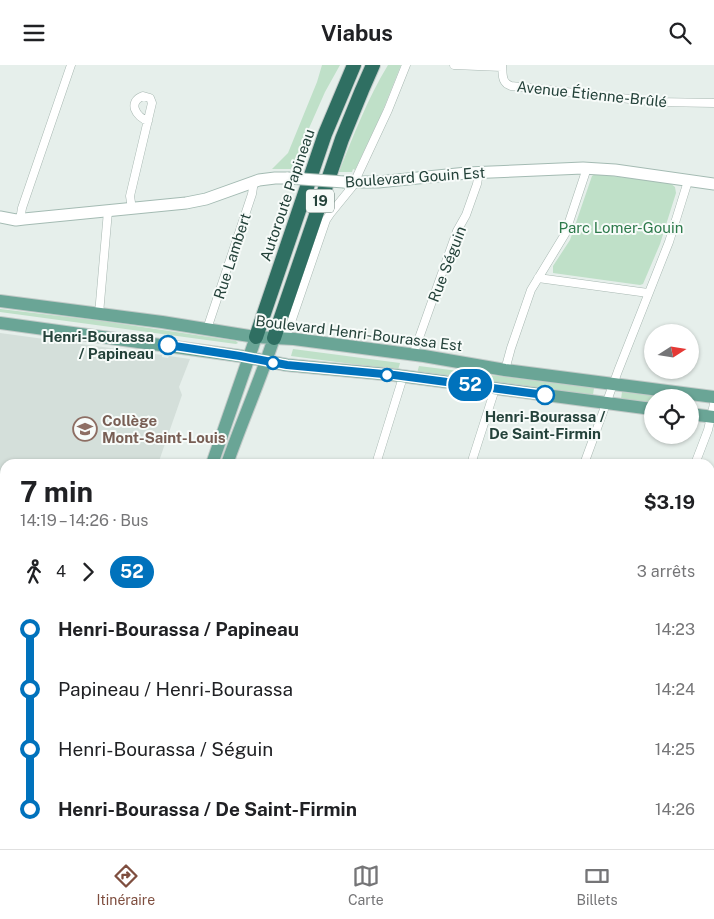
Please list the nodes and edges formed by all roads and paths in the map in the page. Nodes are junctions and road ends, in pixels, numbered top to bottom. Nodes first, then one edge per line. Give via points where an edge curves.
1 (71, 65) edge
2 (354, 65) edge
3 (373, 65) edge
4 (406, 65) edge
5 (454, 65) edge
6 (502, 66) edge
7 (714, 103) edge
8 (148, 121) dead end
9 (587, 168) junction
10 (478, 173) junction
11 (254, 181) junction
12 (688, 181) junction
13 (349, 182) junction
14 (714, 184) edge
15 (132, 209) junction
16 (108, 211) junction
17 (0, 217) edge
18 (20, 220) junction
19 (538, 278) junction
20 (648, 293) junction
21 (0, 301) edge
22 (99, 314) junction
23 (0, 323) edge
24 (207, 329) junction
25 (256, 337) junction
26 (274, 338) junction
27 (413, 355) junction
28 (249, 357) junction
29 (266, 362) junction
30 (505, 370) junction
31 (404, 377) junction
32 (613, 384) junction
33 (496, 389) junction
34 (714, 397) edge
35 (606, 403) junction
36 (714, 404) edge
37 (644, 408) edge
38 (699, 415) edge
39 (713, 417) edge
40 (214, 459) edge
41 (229, 459) edge
42 (378, 459) edge
43 (473, 459) edge
44 (586, 459) edge
45 (696, 459) edge

1 - 18 street
2 - 25 highway, Autoroute Papineau / 19 via 325,134
3 - 26 highway, 19 via 342,139
4 - 13 street via 388,110
5 - 6 street, Avenue Étienne-Brûlé
6 - 7 street, Avenue Étienne-Brûlé via 503,81 511,85 657,101
8 - 15 street via 130,194
9 - 10 street, Boulevard Gouin Est
9 - 12 street, Boulevard Gouin Est
9 - 19 street via 565,233
10 - 13 street, Boulevard Gouin Est
10 - 27 street, Rue Séguin via 466,215 457,231
11 - 13 street, Boulevard Gouin Est, bridge via 288,178
11 - 15 street, Boulevard Gouin Est via 199,201
11 - 24 street, Rue Lambert
12 - 14 street, Boulevard Gouin Est
12 - 20 street
13 - 26 street via 350,190 326,220 288,331
15 - 16 street, Boulevard Gouin Est
16 - 18 street, Boulevard Gouin Est
16 - 22 street
17 - 18 street, Boulevard Gouin Est
19 - 20 street
19 - 30 street via 510,348
20 - 32 street
21 - 22 main road, Boulevard Henri-Bourassa Est
22 - 24 main road, Boulevard Henri-Bourassa Est
23 - 28 main road
24 - 25 main road, Boulevard Henri-Bourassa Est
25 - 26 main road, Boulevard Henri-Bourassa Est
25 - 28 main road
26 - 27 main road, Boulevard Henri-Bourassa Est
26 - 29 main road
27 - 30 main road, Boulevard Henri-Bourassa Est
28 - 29 main road
28 - 40 main road
29 - 31 main road
29 - 41 main road
30 - 32 main road, Boulevard Henri-Bourassa Est
31 - 33 main road
31 - 42 street
32 - 34 main road, Boulevard Henri-Bourassa Est
32 - 35 street
33 - 35 main road
33 - 43 street
35 - 37 main road
35 - 44 street
36 - 39 street
38 - 39 main road
39 - 45 street

